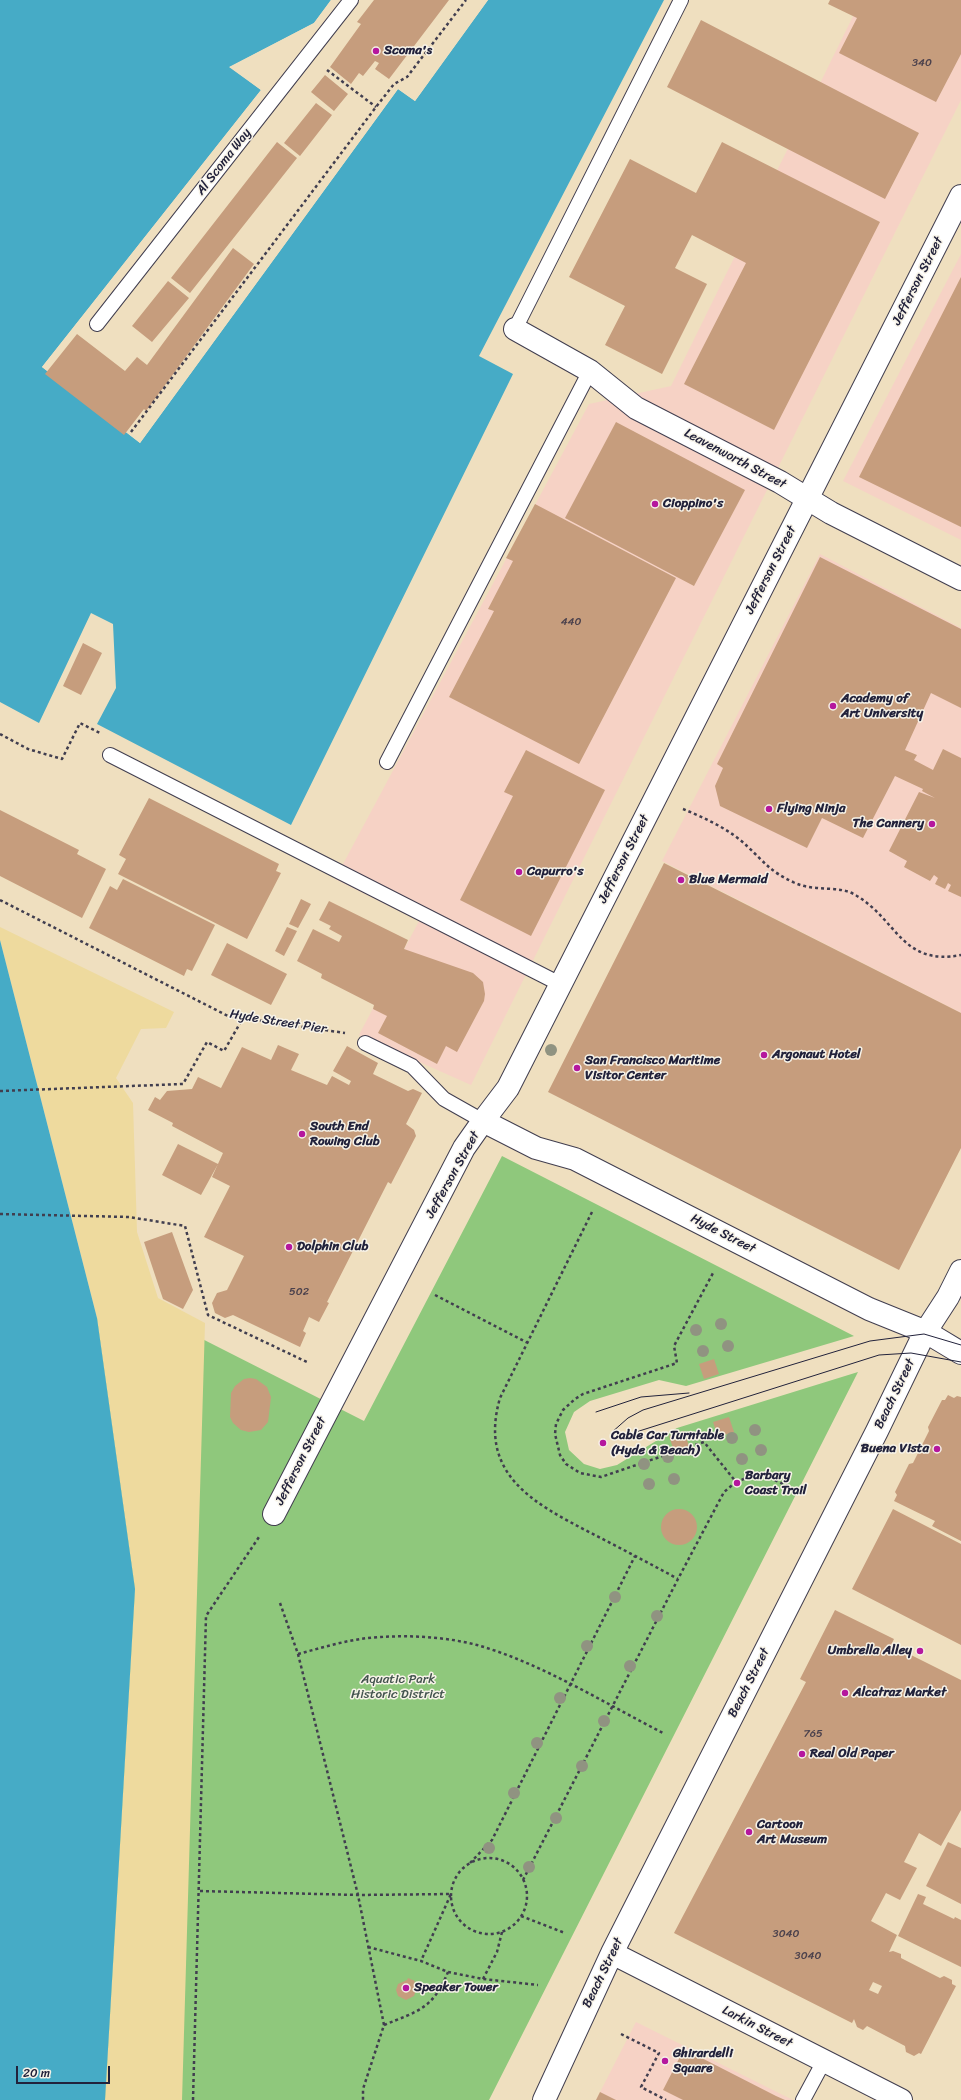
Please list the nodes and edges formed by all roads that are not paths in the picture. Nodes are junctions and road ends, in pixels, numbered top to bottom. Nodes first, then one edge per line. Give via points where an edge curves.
1 (350, 0) edge
2 (681, 0) edge
3 (961, 196) edge
4 (97, 324) dead end
5 (515, 329) joint
6 (590, 371) junction
7 (808, 498) junction
8 (961, 579) edge
9 (110, 754) dead end
10 (387, 762) dead end
11 (560, 984) junction
12 (365, 1043) road end
13 (483, 1121) junction
14 (961, 1271) edge
15 (926, 1332) junction
16 (961, 1353) edge
17 (274, 1514) road end
18 (612, 1953) junction
19 (824, 2061) junction
20 (544, 2100) edge
21 (803, 2100) edge
22 (901, 2100) edge

1 - 4 lane, Al Scoma Way
2 - 5 lane
3 - 7 street, Jefferson Street
5 - 6 street, Leavenworth Street
6 - 7 street, Leavenworth Street via 636,408
6 - 10 lane
7 - 8 street, Leavenworth Street via 831,513
7 - 11 street, Jefferson Street
9 - 11 lane
11 - 13 street, Jefferson Street via 508,1088
12 - 13 lane via 412,1066 444,1099
13 - 15 street, Hyde Street via 536,1148 575,1158 868,1310
13 - 17 street, Jefferson Street via 464,1148
14 - 15 street, Beach Street
15 - 16 street, Hyde Street
15 - 18 street, Beach Street
18 - 19 street, Larkin Street
18 - 20 street, Beach Street
19 - 21 lane
19 - 22 street, Larkin Street

